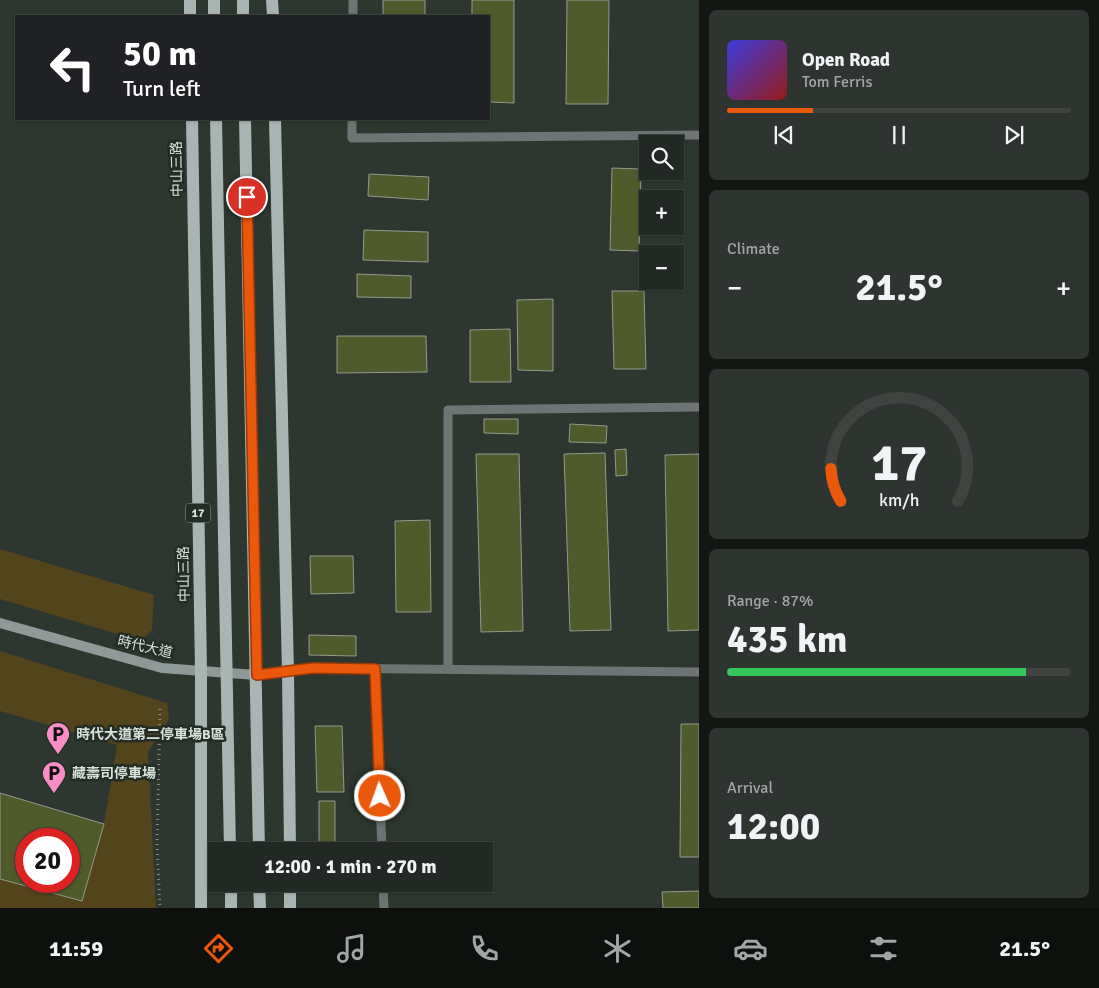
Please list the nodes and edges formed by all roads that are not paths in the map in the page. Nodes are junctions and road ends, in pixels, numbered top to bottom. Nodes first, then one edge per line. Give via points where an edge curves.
1 (190, 0) edge
2 (214, 0) edge
3 (243, 0) edge
4 (272, 0) edge
5 (353, 0) edge
6 (190, 15) edge
7 (214, 15) edge
8 (243, 15) edge
9 (273, 15) edge
10 (352, 15) edge
11 (192, 120) edge
12 (216, 120) edge
13 (246, 120) edge
14 (275, 120) edge
15 (352, 120) edge
16 (699, 134) edge
17 (699, 407) edge
18 (0, 623) edge
19 (375, 669) junction
20 (448, 670) junction
21 (201, 671) junction
22 (288, 672) junction
23 (699, 672) edge
24 (228, 673) junction
25 (257, 675) junction
26 (230, 842) edge
27 (259, 842) edge
28 (290, 842) edge
29 (382, 842) edge
30 (231, 892) edge
31 (259, 892) edge
32 (290, 892) edge
33 (383, 892) edge
34 (200, 908) edge
35 (231, 908) edge
36 (260, 908) edge
37 (290, 908) edge
38 (384, 908) edge

1 - 6 main road
2 - 7 main road
3 - 8 main road
4 - 9 main road
5 - 10 lane
11 - 21 main road, 中山三路 / 17
12 - 24 main road, 17
13 - 25 main road
14 - 22 main road
15 - 16 lane via 352,138
17 - 20 lane via 448,410
18 - 21 street, 時代大道 via 162,668
19 - 20 lane
19 - 22 lane via 313,668
19 - 29 lane
20 - 23 lane
21 - 24 street, 時代大道
21 - 34 main road, 中山三路 / 17
22 - 25 street, 時代大道
22 - 28 main road
24 - 25 street, 時代大道
24 - 26 main road, 17
25 - 27 main road
30 - 35 main road
31 - 36 main road
32 - 37 main road
33 - 38 lane

